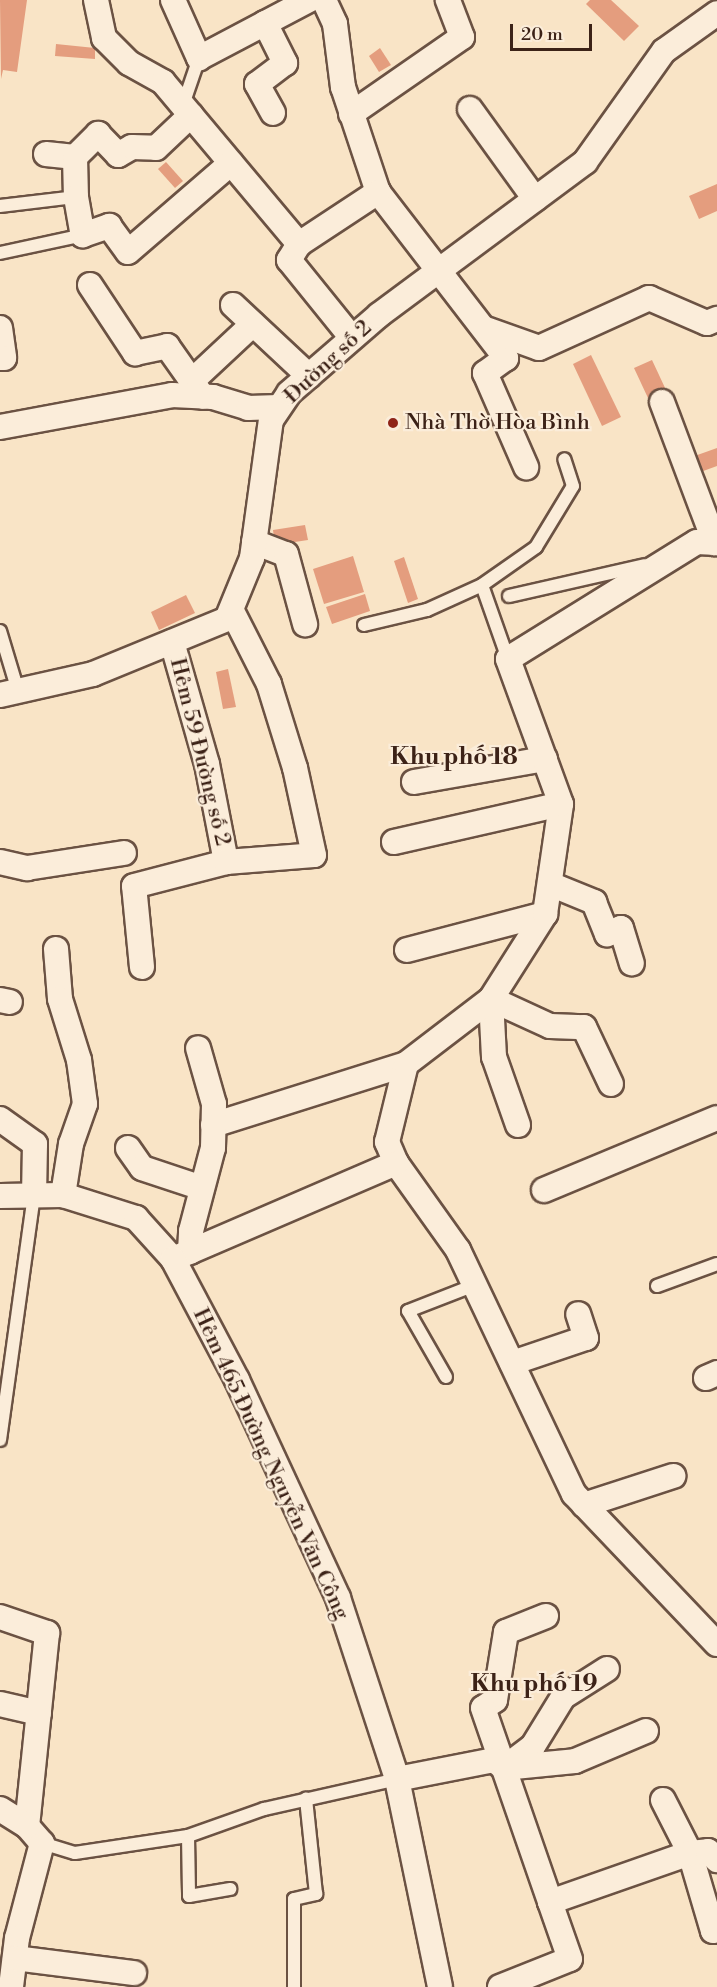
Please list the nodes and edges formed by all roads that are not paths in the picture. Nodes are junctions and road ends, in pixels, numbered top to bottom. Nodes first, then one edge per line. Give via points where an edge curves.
1 (96, 0) edge
2 (173, 0) edge
3 (309, 0) edge
4 (324, 0) edge
5 (448, 0) edge
6 (717, 13) edge
7 (265, 23) junction
8 (199, 58) junction
9 (470, 109) dead end
10 (187, 110) junction
11 (273, 113) dead end
12 (351, 114) junction
13 (46, 154) dead end
14 (75, 157) junction
15 (231, 163) junction
16 (378, 192) junction
17 (76, 197) junction
18 (535, 199) junction
19 (0, 206) edge
20 (83, 235) junction
21 (299, 244) junction
22 (0, 253) edge
23 (437, 272) junction
24 (90, 285) dead end
25 (233, 305) dead end
26 (717, 319) edge
27 (253, 324) junction
28 (0, 328) edge
29 (486, 329) junction
30 (352, 338) junction
31 (0, 358) edge
32 (309, 376) junction
33 (198, 388) junction
34 (662, 402) dead end
35 (279, 407) junction
36 (0, 427) edge
37 (564, 459) dead end
38 (526, 467) dead end
39 (254, 542) junction
40 (716, 543) edge
41 (665, 561) junction
42 (482, 585) junction
43 (509, 596) dead end
44 (232, 611) junction
45 (305, 624) dead end
46 (364, 625) dead end
47 (0, 632) edge
48 (172, 642) junction
49 (508, 659) junction
50 (9, 693) edge
51 (544, 759) junction
52 (414, 782) dead end
53 (561, 804) junction
54 (394, 842) dead end
55 (124, 853) dead end
56 (0, 862) edge
57 (226, 862) junction
58 (549, 884) junction
59 (545, 914) junction
60 (56, 949) dead end
61 (407, 950) dead end
62 (632, 963) dead end
63 (142, 967) dead end
64 (491, 999) junction
65 (198, 1048) dead end
66 (406, 1064) junction
67 (611, 1084) dead end
68 (717, 1118) edge
69 (0, 1119) edge
70 (213, 1125) junction
71 (518, 1125) dead end
72 (128, 1148) dead end
73 (396, 1163) junction
74 (202, 1188) junction
75 (544, 1190) dead end
76 (63, 1195) junction
77 (0, 1196) edge
78 (34, 1196) junction
79 (182, 1255) junction
80 (717, 1264) edge
81 (475, 1285) junction
82 (657, 1286) dead end
83 (578, 1314) dead end
84 (512, 1363) junction
85 (446, 1377) dead end
86 (4, 1384) edge
87 (0, 1440) edge
88 (673, 1476) dead end
89 (584, 1505) junction
90 (546, 1616) dead end
91 (0, 1617) edge
92 (717, 1644) edge
93 (607, 1669) dead end
94 (0, 1704) edge
95 (39, 1713) junction
96 (646, 1731) dead end
97 (504, 1768) junction
98 (398, 1779) junction
99 (306, 1799) junction
100 (663, 1800) dead end
101 (0, 1809) edge
102 (35, 1835) junction
103 (188, 1836) junction
104 (690, 1852) junction
105 (717, 1860) edge
106 (230, 1889) dead end
107 (550, 1902) junction
108 (717, 1930) edge
109 (11, 1943) edge
110 (134, 1973) dead end
111 (529, 1981) edge
112 (11, 1987) edge
113 (294, 1987) edge
114 (440, 1987) edge
115 (500, 1987) edge

1 - 10 street via 104,38 129,63 163,82
2 - 8 street
3 - 7 street
4 - 12 street via 335,24 343,87
5 - 12 street via 462,37
6 - 18 street, Đường số 2 via 664,51 585,162
7 - 8 street
7 - 11 street via 285,63 256,84
8 - 10 lane
9 - 18 street
10 - 14 street via 156,148 132,147 118,155 98,134
10 - 15 street
12 - 16 street
13 - 14 street
14 - 17 street
15 - 20 street via 128,252 109,226
15 - 21 street
16 - 21 street
16 - 23 street
17 - 19 lane
17 - 20 street
18 - 23 street, Đường số 2
20 - 22 lane
21 - 30 street via 289,260
23 - 29 street
23 - 30 street, Đường số 2
24 - 33 street via 135,352 167,346
25 - 27 street
26 - 29 street via 707,323 649,298 539,348
27 - 32 street
27 - 33 street
28 - 31 street via 4,358
29 - 38 street via 506,358 485,373
30 - 32 street, Đường số 2
32 - 35 street, Đường số 2
33 - 35 street via 248,408
33 - 36 street
34 - 40 street
35 - 39 street, Đường số 2 via 271,420
37 - 42 lane via 573,486 536,547
39 - 44 street, Đường số 2
39 - 45 street via 286,554
40 - 41 street via 697,542
41 - 43 lane
41 - 49 street
42 - 46 lane via 427,610
42 - 49 lane
44 - 48 street via 227,619
44 - 57 street via 269,684 295,768 314,855
47 - 50 lane
48 - 50 street via 93,674
48 - 57 street, Hẻm 59 Đường số 2 via 207,764
49 - 51 street
51 - 52 street
51 - 53 street
53 - 54 street
53 - 58 street
55 - 56 street via 27,868
57 - 63 street via 134,886
58 - 59 street
58 - 62 street via 594,902 607,934 621,928
59 - 61 street
59 - 64 street
60 - 76 street via 60,999 79,1060 85,1104 71,1144
64 - 66 street
64 - 67 street via 550,1026 584,1026
64 - 71 street via 494,1057
65 - 70 street via 214,1104
66 - 70 street
66 - 73 street via 387,1142
68 - 75 street
69 - 78 street via 35,1144
70 - 74 street via 213,1148
72 - 74 street via 142,1168
73 - 79 street
73 - 81 street via 458,1250
74 - 79 street
76 - 78 street, Hẻm 465 Đường Nguyễn Văn Công
76 - 79 street, Hẻm 465 Đường Nguyễn Văn Công via 136,1218
77 - 78 street, Hẻm 465 Đường Nguyễn Văn Công
78 - 86 lane
79 - 98 street, Hẻm 465 Đường Nguyễn Văn Công via 338,1598
80 - 82 lane
81 - 84 street
81 - 85 lane via 408,1311
83 - 84 street via 586,1338
84 - 89 street via 574,1494
86 - 87 lane
88 - 89 street
89 - 92 street
90 - 97 street via 506,1632 495,1700 483,1708
91 - 95 street via 47,1633
93 - 97 street via 563,1697 532,1746
94 - 95 street
95 - 102 street
96 - 97 street via 575,1761
97 - 98 street via 494,1760
97 - 107 street
98 - 99 lane
98 - 114 street, Hẻm 465 Đường Nguyễn Văn Công
99 - 103 lane via 264,1809
99 - 113 lane via 316,1894 294,1899
100 - 104 street
101 - 102 street
102 - 103 lane via 75,1853
102 - 109 street
103 - 106 lane via 189,1896
104 - 105 street via 708,1851
104 - 107 street
104 - 108 street via 713,1931
107 - 111 street via 570,1959
109 - 110 street
109 - 112 street
111 - 115 street

